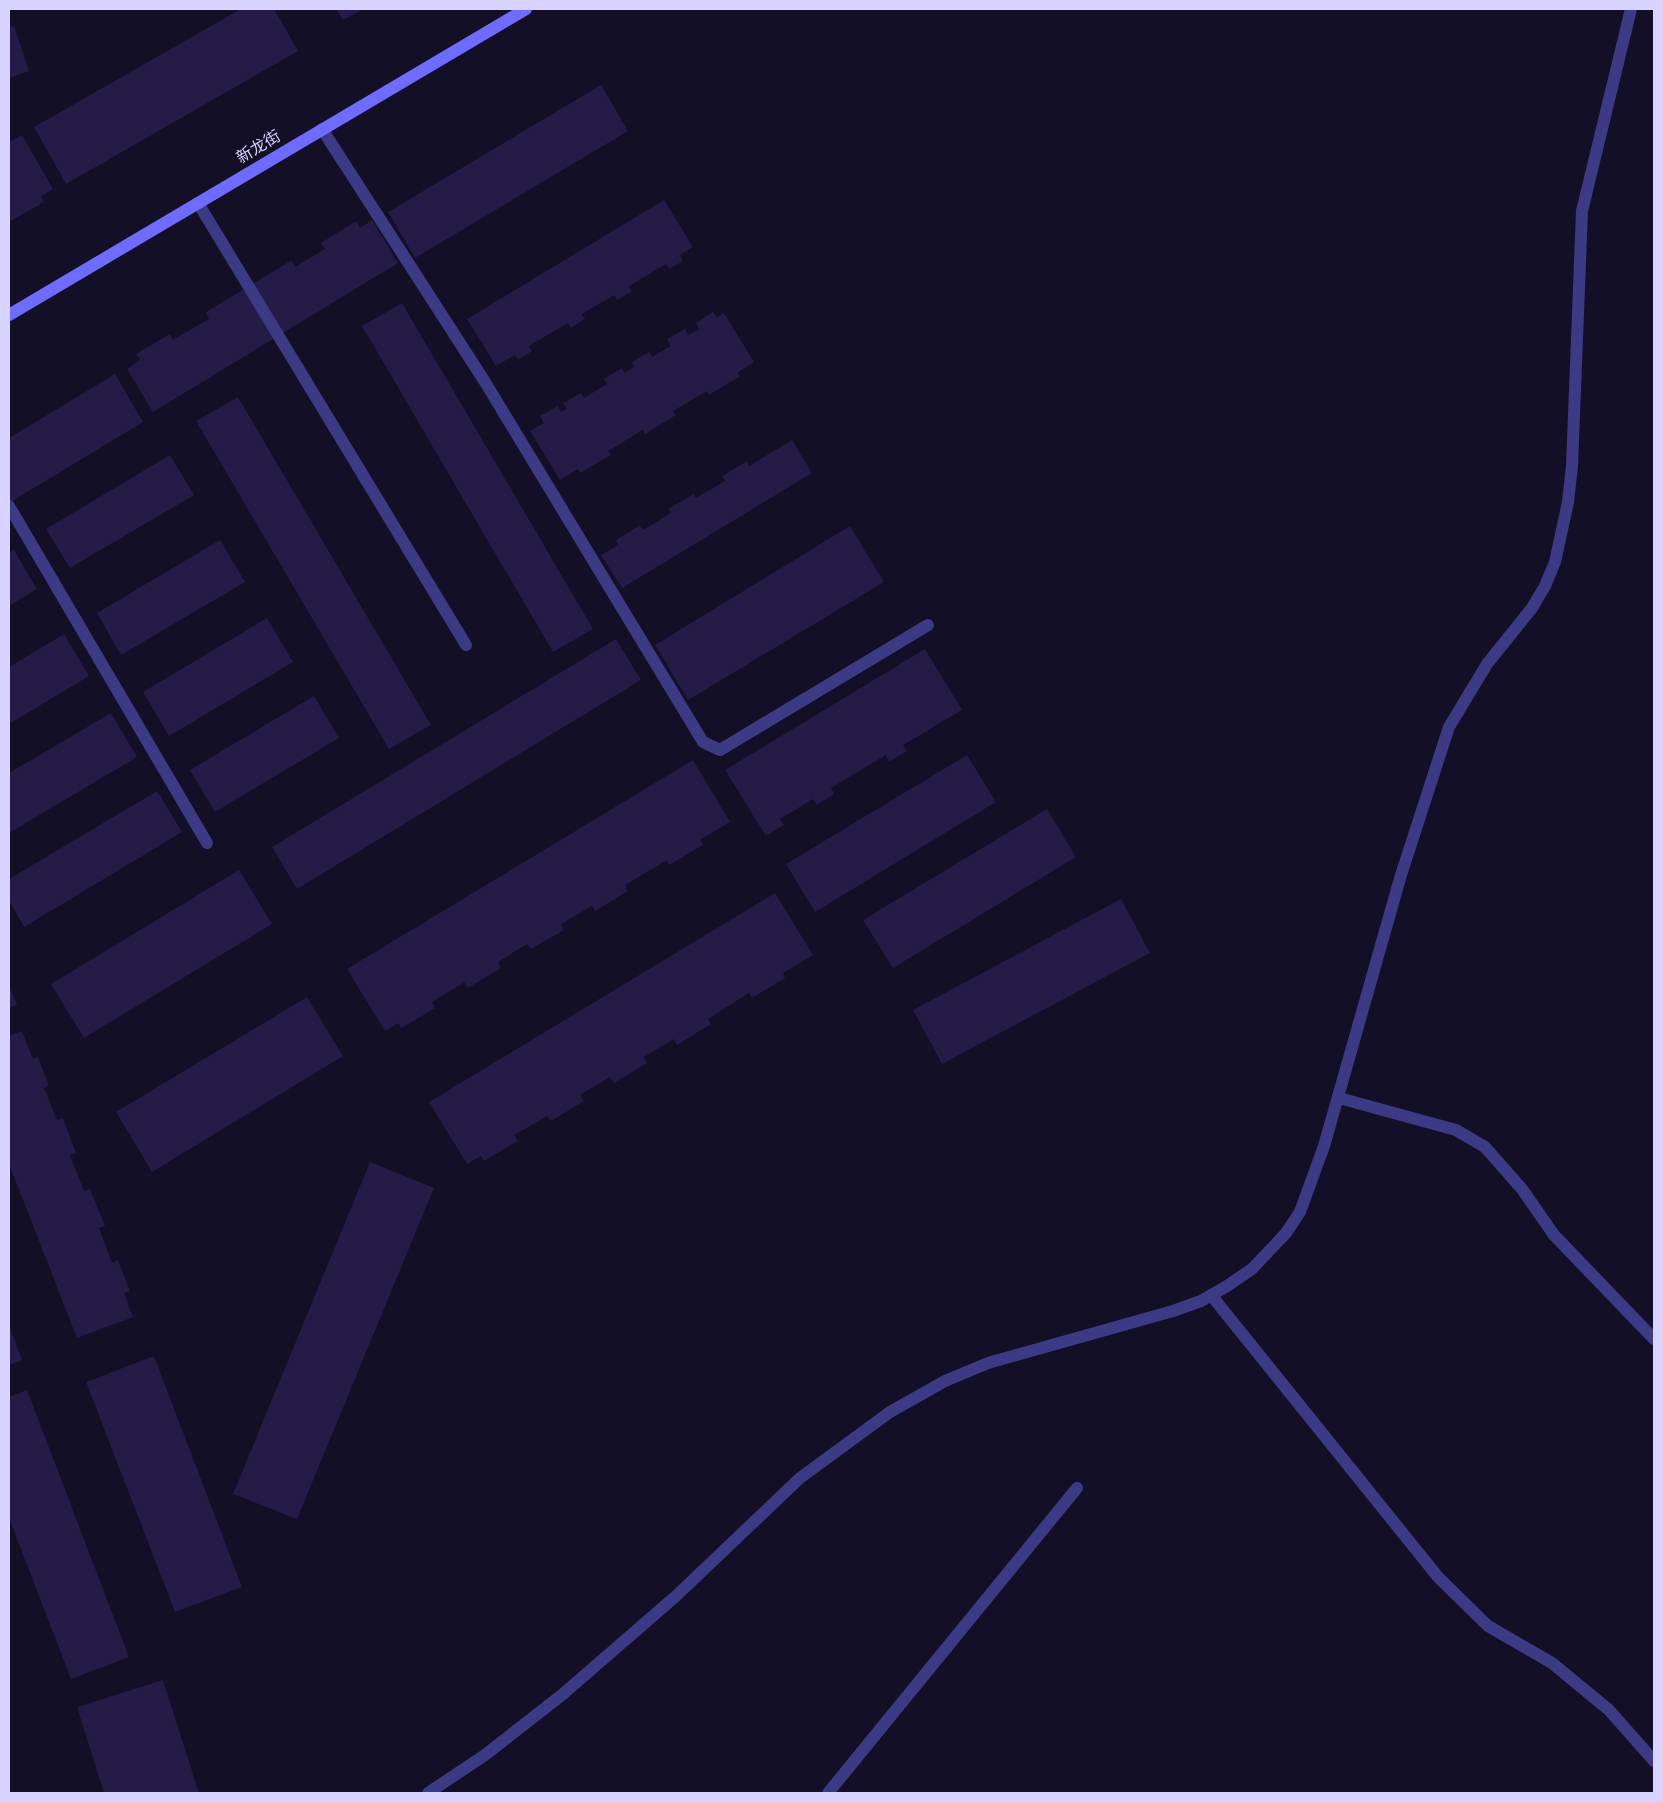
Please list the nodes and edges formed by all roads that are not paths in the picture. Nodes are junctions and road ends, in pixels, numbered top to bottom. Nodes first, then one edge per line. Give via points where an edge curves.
1 (526, 9) edge
2 (1631, 9) edge
3 (322, 130) junction
4 (198, 203) junction
5 (9, 315) edge
6 (9, 506) edge
7 (928, 625) dead end
8 (466, 645) dead end
9 (207, 843) dead end
10 (1339, 1098) junction
11 (1211, 1295) junction
12 (1654, 1339) edge
13 (1077, 1488) dead end
14 (1654, 1761) edge
15 (428, 1793) edge
16 (828, 1793) edge

1 - 3 street, 新龙街
2 - 10 street via 1582,211 1572,466 1555,562 1532,608 1487,664 1449,726 1401,875
3 - 4 street, 新龙街
3 - 7 street via 485,382 702,742 720,750
4 - 5 street, 新龙街
4 - 8 street
6 - 9 street
10 - 11 street via 1300,1212 1291,1226 1252,1269
10 - 12 street via 1456,1130 1485,1147 1522,1189 1554,1236
11 - 14 street via 1438,1577 1488,1626 1552,1663 1609,1710
11 - 15 street via 1172,1311 988,1363 890,1412 800,1478 676,1596 563,1694
13 - 16 street

